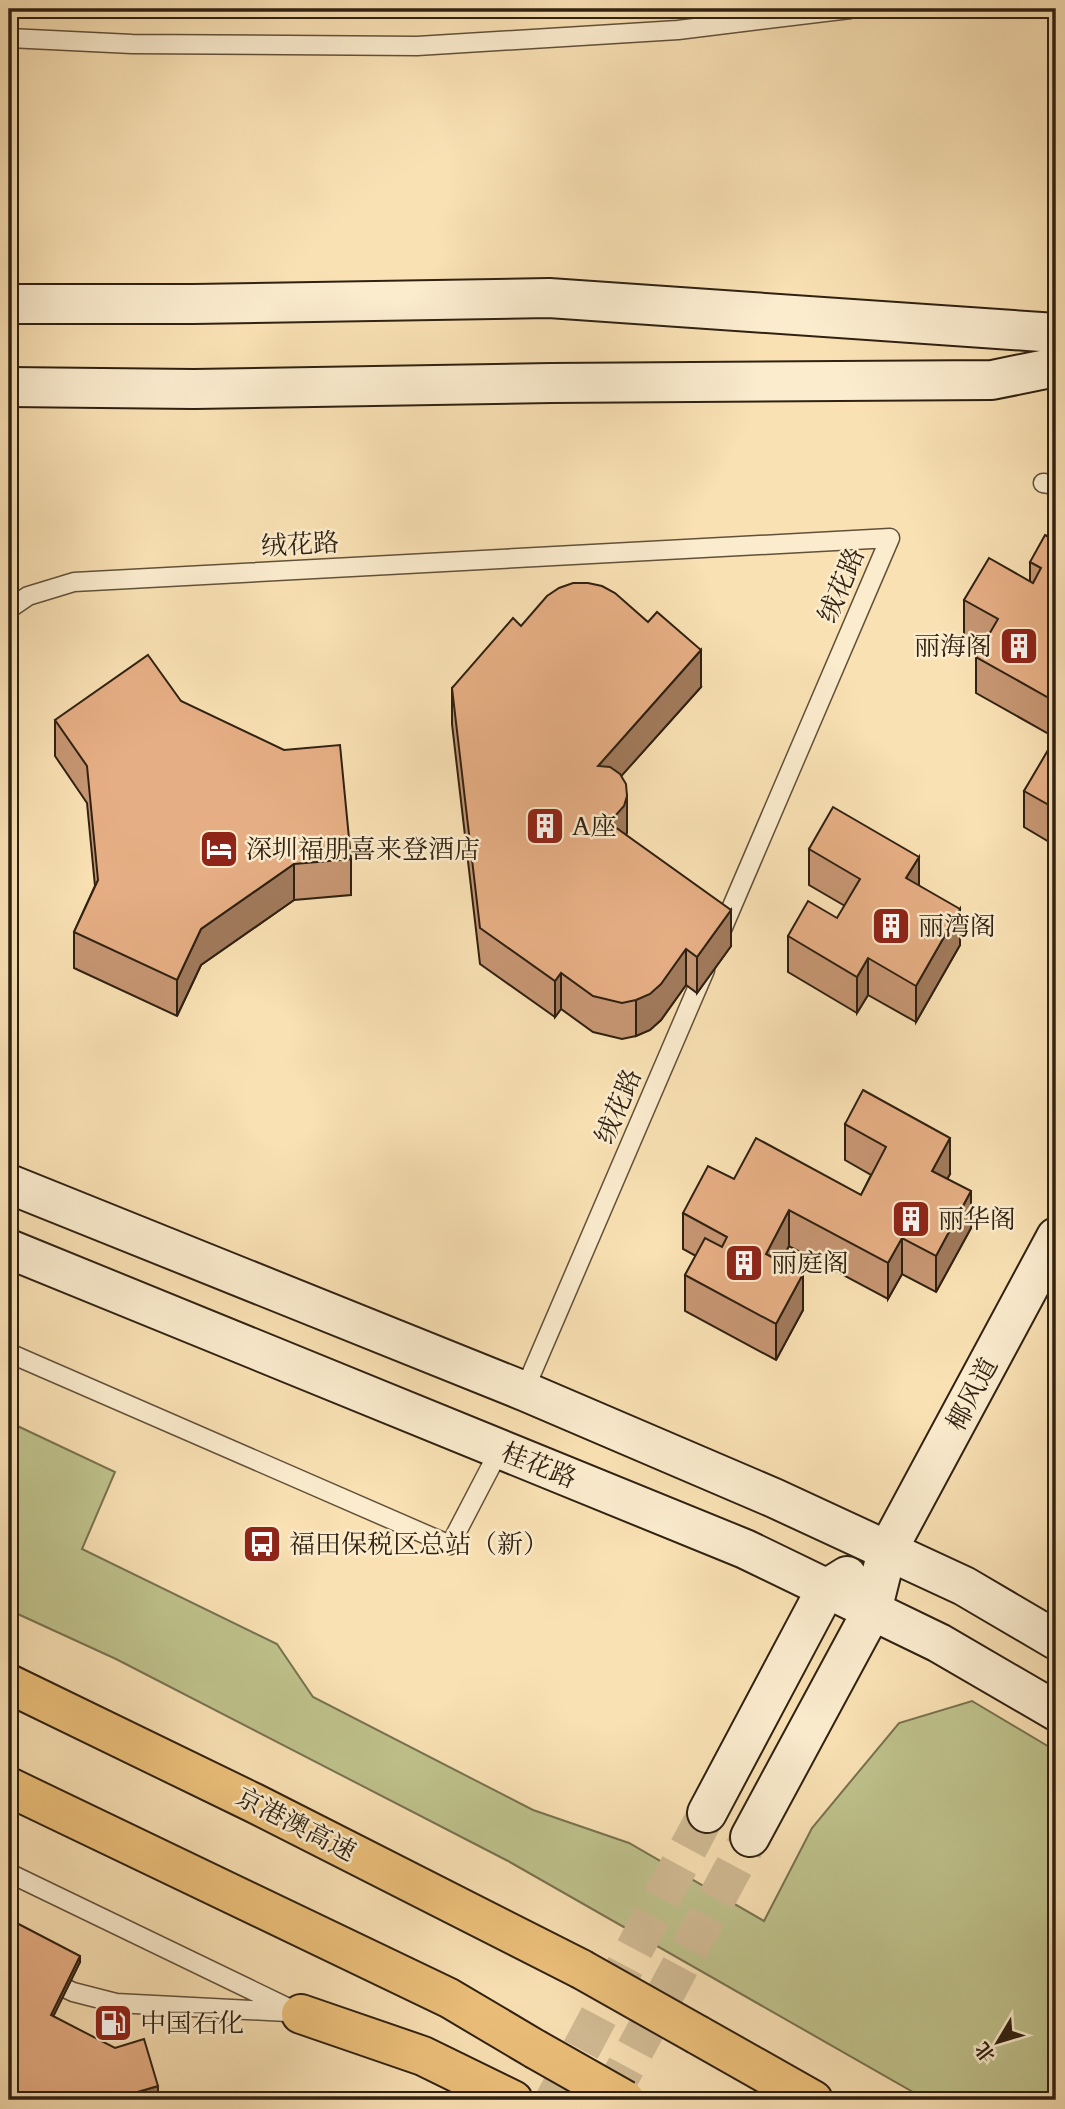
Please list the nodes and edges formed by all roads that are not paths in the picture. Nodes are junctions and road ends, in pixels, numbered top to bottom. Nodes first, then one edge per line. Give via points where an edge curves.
1 (850, 9) edge
2 (9, 38) edge
3 (9, 304) edge
4 (1056, 332) edge
5 (1056, 367) edge
6 (9, 387) edge
7 (9, 609) edge
8 (9, 1184) edge
9 (1056, 1237) edge
10 (9, 1249) edge
11 (9, 1353) edge
12 (524, 1391) junction
13 (500, 1449) junction
14 (887, 1550) junction
15 (826, 1589) junction
16 (872, 1611) junction
17 (1056, 1640) edge
18 (9, 1684) edge
19 (1056, 1711) edge
20 (9, 1787) edge
21 (707, 1813) tunnel mouth
22 (750, 1837) tunnel mouth
23 (9, 1873) edge
24 (9, 1961) edge
25 (301, 2014) junction
26 (508, 2097) edge
27 (625, 2100) edge
28 (813, 2100) edge

1 - 2 lane via 678,30 417,46 132,44
3 - 4 main road via 549,298
5 - 6 main road via 992,380
7 - 12 lane, 绒花路 via 28,596 74,582 890,538
8 - 12 main road
9 - 14 main road, 椰风道
10 - 13 main road, 桂花路
11 - 13 lane via 450,1545
12 - 14 main road
13 - 15 main road, 桂花路 via 744,1549
14 - 15 main road, 椰风道
14 - 16 main road, 椰风道
14 - 17 main road via 964,1586
15 - 16 main road, 桂花路
15 - 21 main road, 椰风道
16 - 19 main road, 桂花路 via 939,1643
16 - 22 main road, 椰风道
18 - 28 highway, 京港澳高速, bridge via 581,1969
20 - 27 highway, bridge via 449,1998
23 - 25 lane
24 - 25 lane via 73,1992 116,2003
25 - 26 highway via 423,2056

